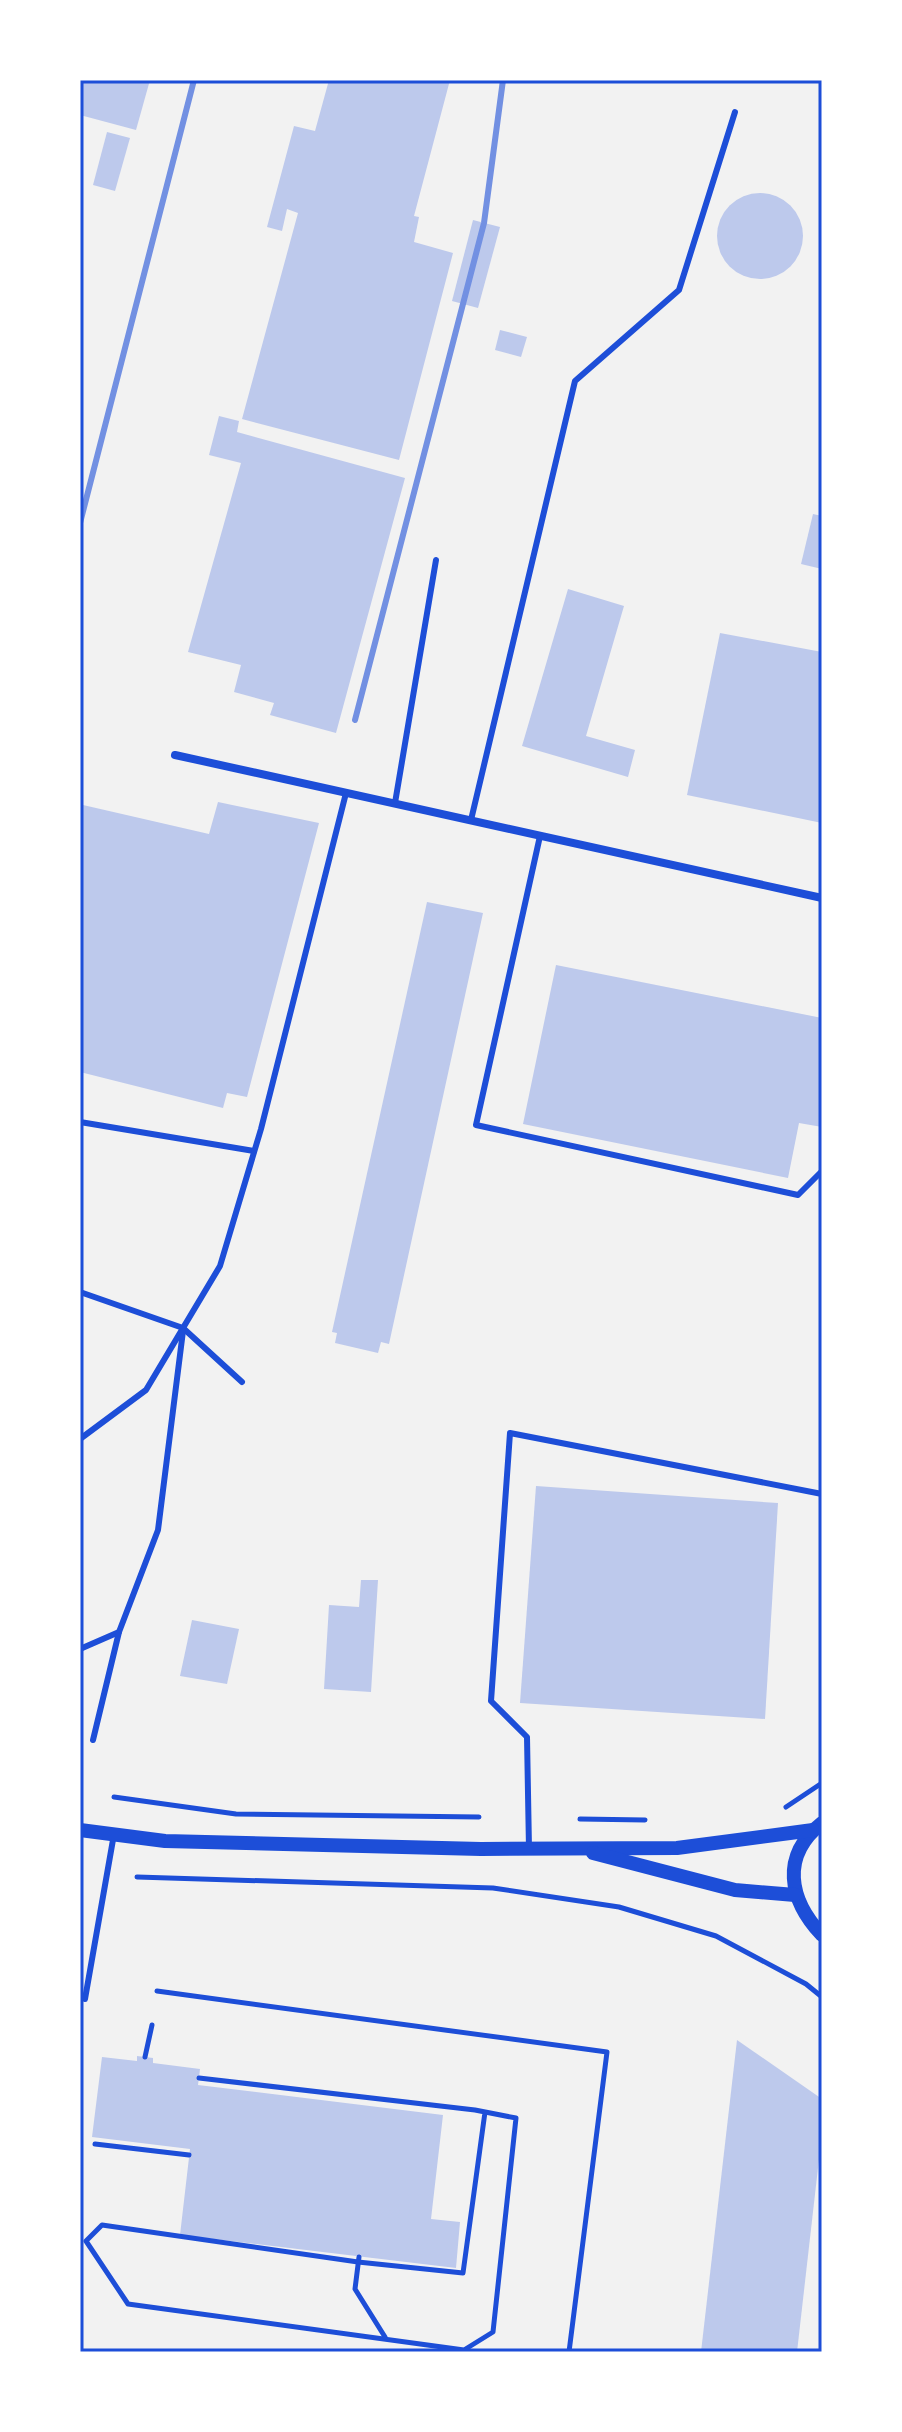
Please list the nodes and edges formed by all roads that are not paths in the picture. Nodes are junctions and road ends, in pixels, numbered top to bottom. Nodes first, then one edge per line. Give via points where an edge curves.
1 (735, 112) dead end
2 (436, 560) dead end
3 (175, 755) dead end
4 (346, 793) junction
5 (395, 803) junction
6 (471, 820) junction
7 (540, 836) junction
8 (822, 898) edge
9 (80, 1122) edge
10 (254, 1151) junction
11 (822, 1171) edge
12 (80, 1292) edge
13 (183, 1328) junction
14 (242, 1382) dead end
15 (80, 1439) edge
16 (822, 1494) edge
17 (119, 1632) junction
18 (80, 1649) edge
19 (93, 1740) dead end
20 (818, 1827) edge
21 (80, 1830) edge
22 (114, 1834) junction
23 (573, 1848) junction
24 (529, 1849) junction
25 (795, 1895) junction
26 (822, 1935) edge
27 (85, 1999) dead end

1 - 6 lane via 679,290 575,381
2 - 5 lane
3 - 4 street
4 - 5 street
4 - 10 lane
5 - 6 street
6 - 7 street
7 - 8 street
7 - 11 lane via 476,1125 798,1195
9 - 10 lane
10 - 13 lane via 220,1266
12 - 13 lane
13 - 14 lane
13 - 15 lane via 146,1390
13 - 17 lane via 158,1530
16 - 24 lane via 510,1433 491,1701 527,1737
17 - 18 lane
17 - 19 lane
20 - 23 street via 677,1848
20 - 25 street via 800,1850
21 - 22 street
22 - 24 street via 165,1841
22 - 27 lane
23 - 24 street
23 - 25 street via 719,1887
25 - 26 street

